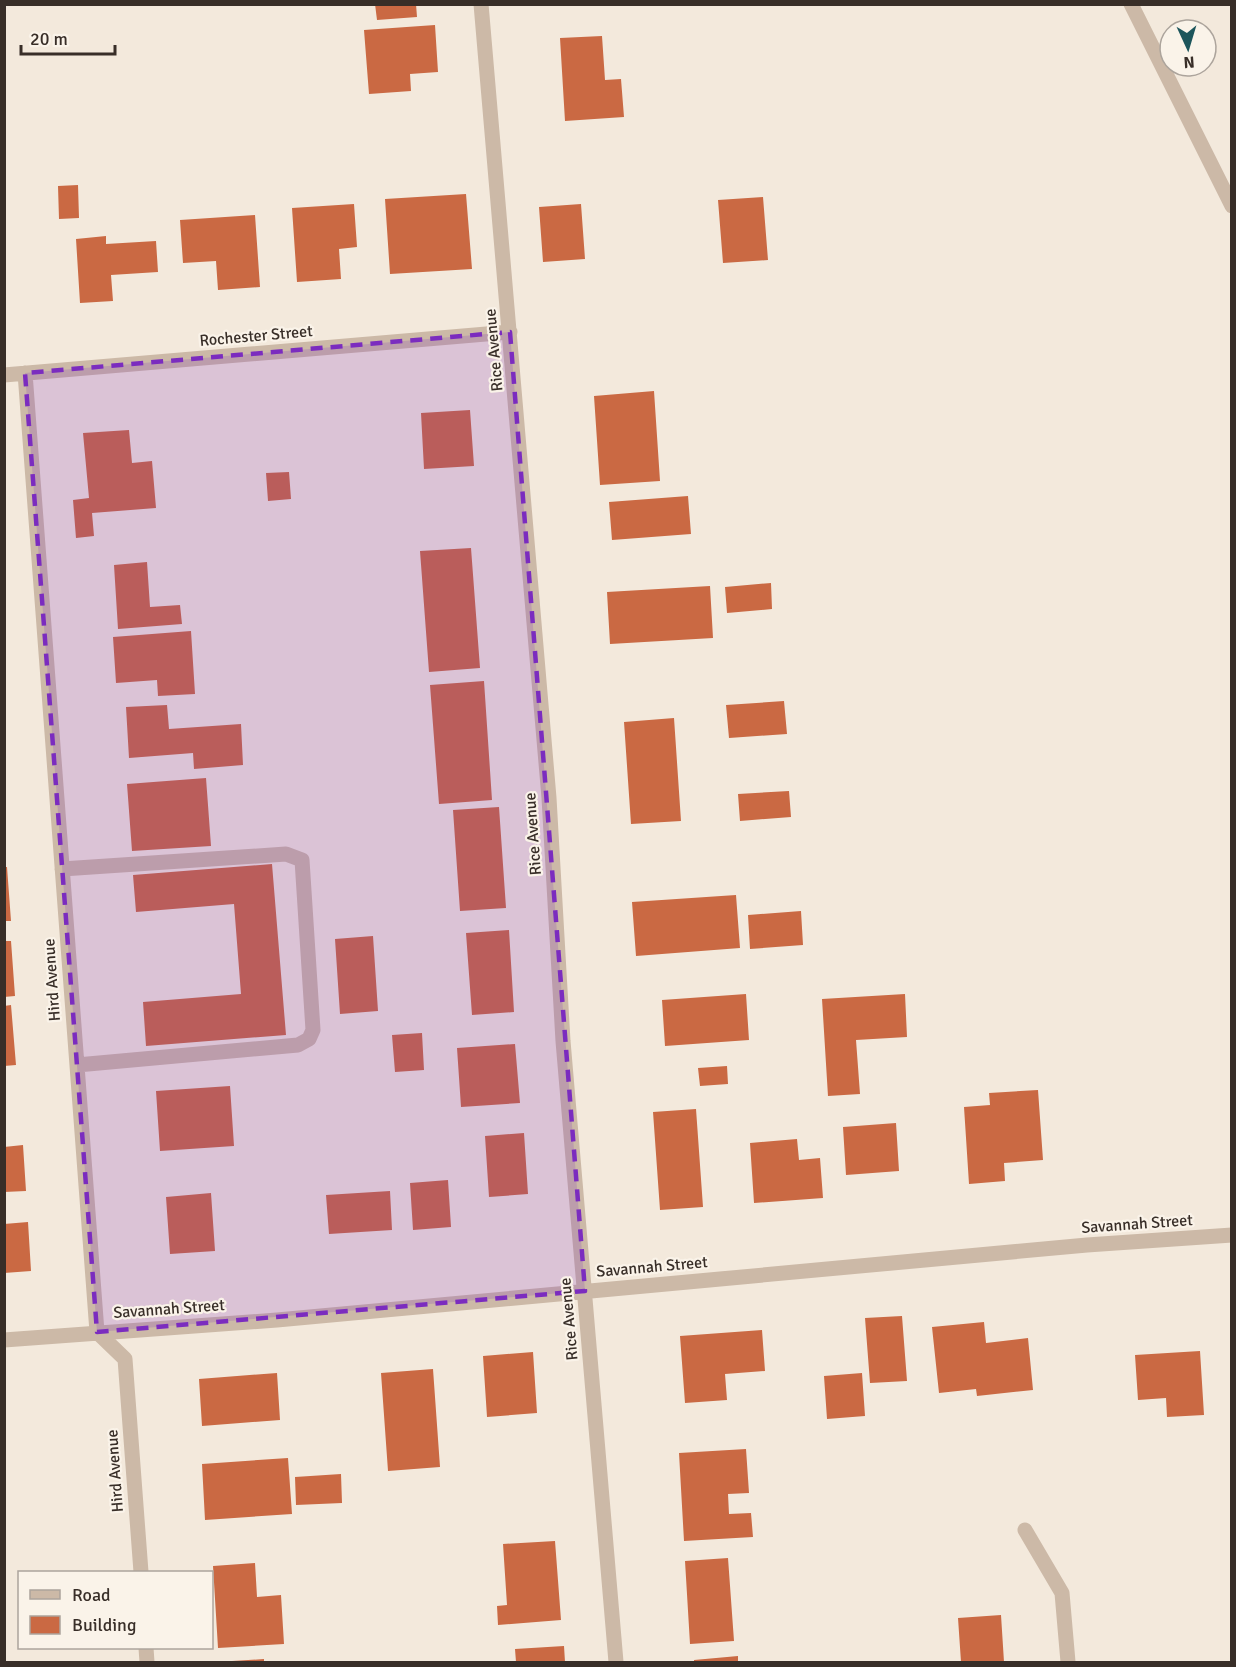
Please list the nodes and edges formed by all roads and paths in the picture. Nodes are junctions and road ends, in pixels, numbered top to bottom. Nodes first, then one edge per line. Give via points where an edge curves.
1 (480, 4) edge
2 (1131, 4) edge
3 (1232, 206) edge
4 (510, 332) junction
5 (25, 374) junction
6 (4, 375) edge
7 (62, 869) junction
8 (77, 1065) junction
9 (1232, 1235) edge
10 (585, 1291) junction
11 (97, 1332) junction
12 (4, 1340) edge
13 (1025, 1530) dead end
14 (141, 1571) edge
15 (616, 1662) edge
16 (1068, 1662) edge

1 - 4 street, Rice Avenue
2 - 3 street
4 - 5 street, Rochester Street
4 - 10 street, Rice Avenue
5 - 6 street, Rochester Street
5 - 7 street, Hird Avenue
7 - 8 street, Hird Avenue
7 - 8 street via 286,854 302,860 313,1030 309,1039 298,1046
8 - 11 street, Hird Avenue
9 - 10 street, Savannah Street
10 - 11 street, Savannah Street via 277,1320
10 - 15 street, Rice Avenue
11 - 12 street, Savannah Street
11 - 14 street, Hird Avenue via 125,1359
13 - 16 street via 1062,1593

